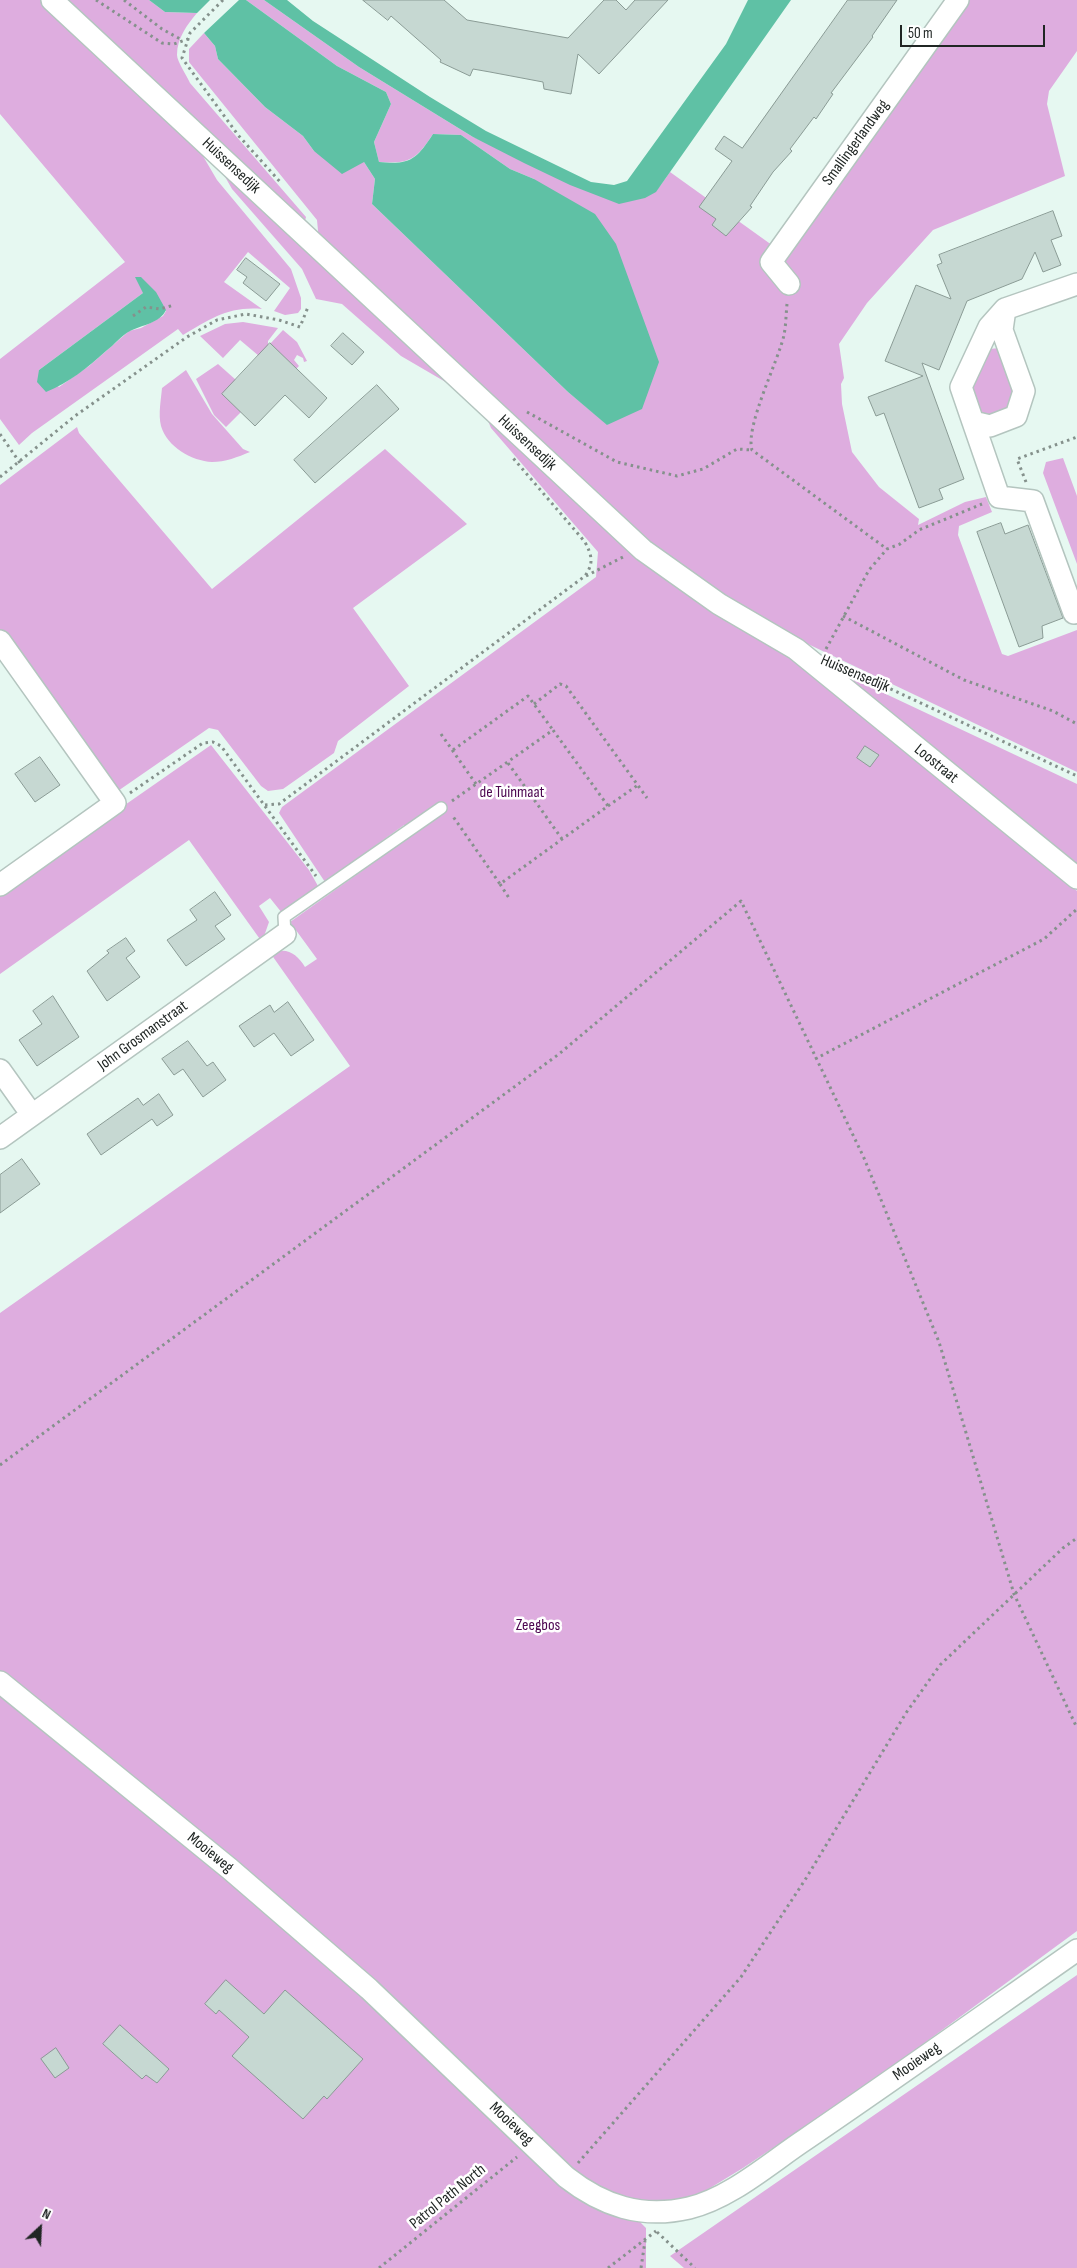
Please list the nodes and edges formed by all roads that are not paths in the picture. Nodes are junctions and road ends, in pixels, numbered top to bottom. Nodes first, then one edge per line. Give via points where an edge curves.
1 (52, 0) edge
2 (958, 0) edge
3 (789, 284) road end
4 (1077, 284) edge
5 (1005, 309) junction
6 (973, 422) junction
7 (1074, 613) dead end
8 (0, 641) edge
9 (796, 649) joint
10 (443, 807) road end
11 (1077, 878) edge
12 (0, 885) edge
13 (285, 934) joint
14 (0, 1070) edge
15 (32, 1115) junction
16 (0, 1138) edge
17 (0, 1682) edge
18 (1077, 1950) edge

1 - 9 street, Huissensedijk via 643,550 719,604
2 - 3 street, Smallingerlandweg via 771,262
4 - 5 street
5 - 6 street via 988,326 961,387
5 - 6 street via 1002,330 1024,391 1016,416 990,426
6 - 7 street via 999,497 1033,501
8 - 12 street via 115,803
9 - 11 street, Loostraat
10 - 13 lane via 284,917
13 - 15 street, John Grosmanstraat
14 - 15 street
15 - 16 street, John Grosmanstraat
17 - 18 street, Mooieweg via 230,1869 361,1982 566,2177 599,2199 638,2212 665,2212 716,2199

